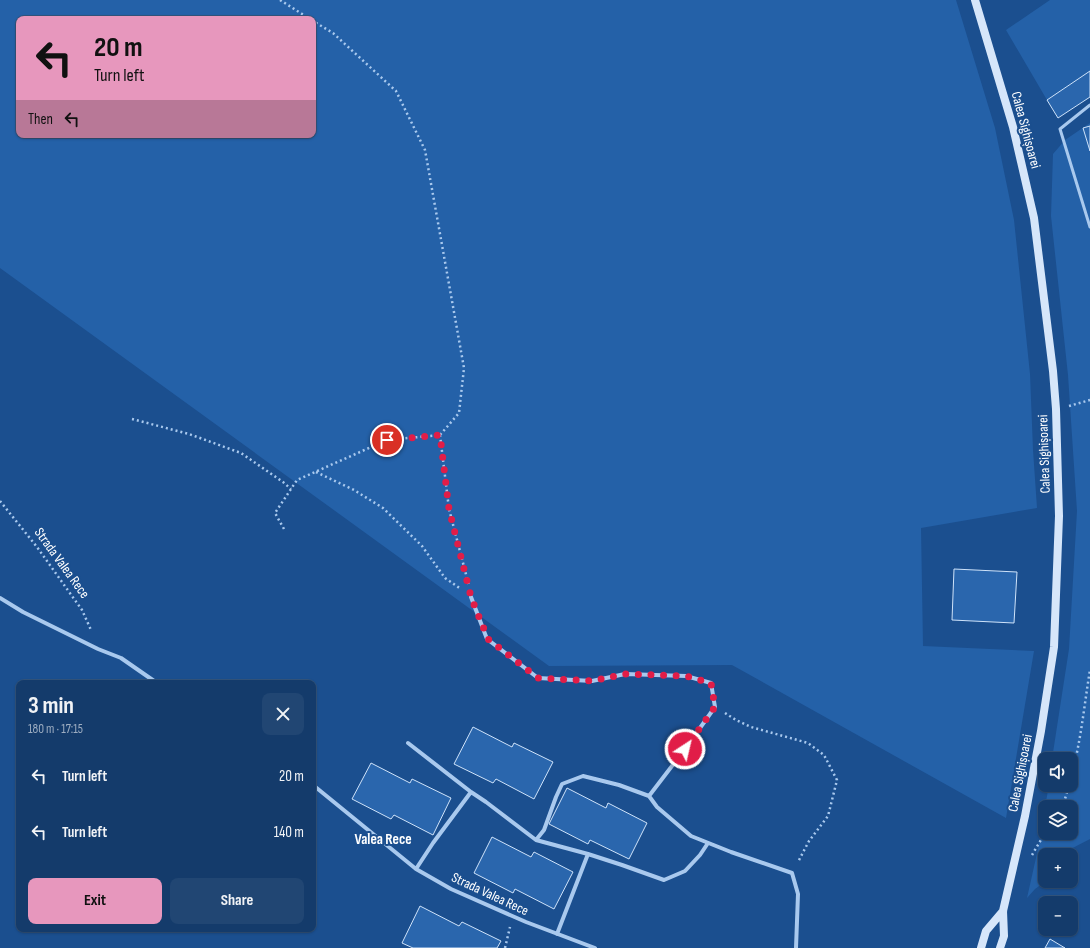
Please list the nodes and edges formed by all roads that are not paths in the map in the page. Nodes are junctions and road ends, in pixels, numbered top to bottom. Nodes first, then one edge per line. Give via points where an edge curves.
1 (975, 0) edge
2 (1090, 105) edge
3 (1090, 227) edge
4 (471, 597) road end
5 (0, 598) edge
6 (153, 680) edge
7 (408, 743) dead end
8 (316, 787) edge
9 (471, 792) junction
10 (649, 796) junction
11 (536, 840) junction
12 (708, 843) junction
13 (588, 854) junction
14 (416, 869) junction
15 (1003, 911) junction
16 (557, 934) junction
17 (595, 948) edge
18 (796, 948) edge
19 (981, 948) edge
20 (1000, 948) edge

1 - 15 main road, Calea Sighișoarei via 1013,127 1034,218 1053,371 1060,516 1054,647 1043,724
2 - 3 lane via 1060,129
4 - 10 street via 488,639 538,678 592,681 625,674 686,676 711,683 715,707
5 - 6 street via 23,612 121,658
7 - 9 street
8 - 14 street, Strada Valea Rece
9 - 11 street
9 - 14 street
10 - 11 street via 583,776 562,784 544,830
10 - 12 street via 657,808 691,836
11 - 13 street
12 - 13 street via 686,871 664,880
12 - 18 street via 792,873 798,894
13 - 16 street
14 - 16 street, Strada Valea Rece via 451,889
15 - 19 main road, Calea Sighișoarei via 986,931
15 - 20 main road, Calea Sighișoarei via 1004,936
16 - 17 street, Strada Valea Rece

